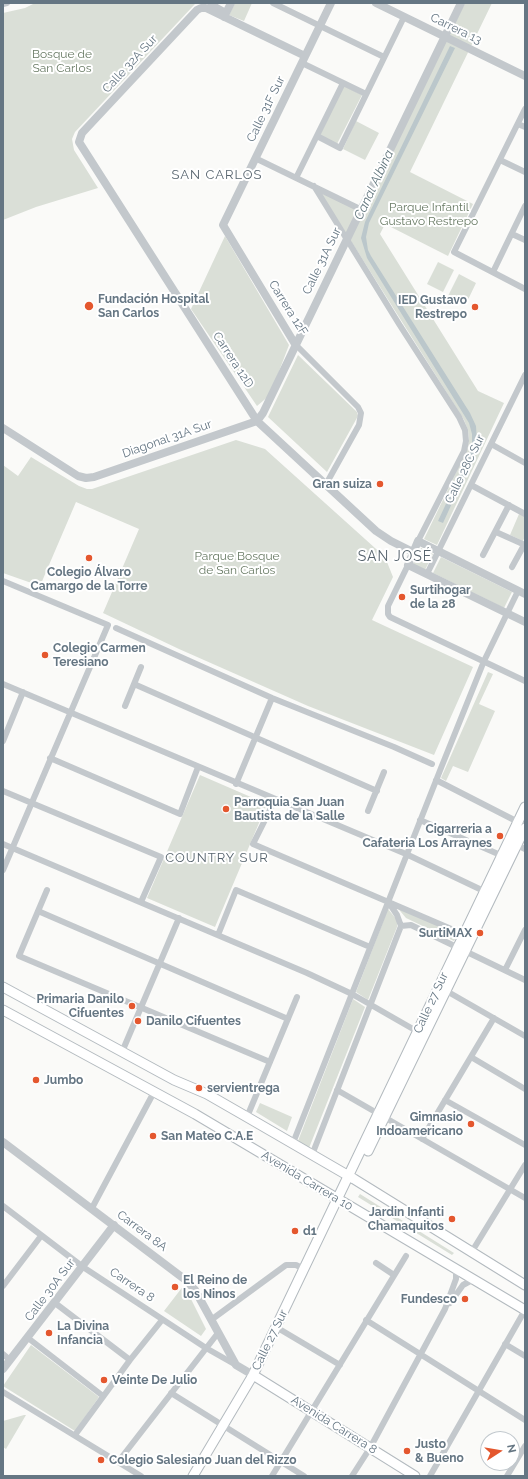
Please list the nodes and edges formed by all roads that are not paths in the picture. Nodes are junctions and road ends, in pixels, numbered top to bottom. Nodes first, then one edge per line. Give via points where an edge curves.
1 (7, 3) edge
2 (210, 3) edge
3 (231, 3) edge
4 (273, 3) edge
5 (331, 3) edge
6 (376, 3) edge
7 (462, 3) edge
8 (3, 4) edge
9 (225, 14) junction
10 (404, 16) junction
11 (320, 26) junction
12 (445, 37) junction
13 (384, 57) junction
14 (303, 60) junction
15 (525, 76) edge
16 (343, 83) junction
17 (366, 94) junction
18 (525, 109) edge
19 (518, 124) junction
20 (525, 127) edge
21 (317, 136) junction
22 (79, 140) joint
23 (255, 158) junction
24 (500, 160) junction
25 (525, 172) edge
26 (296, 178) junction
27 (314, 186) junction
28 (525, 206) edge
29 (360, 209) junction
30 (223, 225) joint
31 (512, 234) junction
32 (346, 238) junction
33 (525, 240) edge
34 (493, 272) junction
35 (525, 289) edge
36 (295, 344) junction
37 (525, 374) edge
38 (523, 383) edge
39 (256, 420) junction
40 (3, 428) edge
41 (491, 444) junction
42 (525, 463) edge
43 (471, 485) junction
44 (325, 486) junction
45 (509, 505) junction
46 (525, 514) edge
47 (496, 532) junction
48 (418, 541) junction
49 (524, 545) edge
50 (438, 551) junction
51 (413, 552) junction
52 (483, 555) dead end
53 (408, 565) junction
54 (512, 567) dead end
55 (426, 574) junction
56 (3, 581) edge
57 (522, 592) edge
58 (507, 613) junction
59 (525, 622) edge
60 (116, 628) dead end
61 (484, 661) junction
62 (142, 667) dead end
63 (525, 681) edge
64 (3, 684) edge
65 (134, 684) junction
66 (23, 692) junction
67 (272, 698) junction
68 (125, 706) dead end
69 (70, 712) junction
70 (255, 737) junction
71 (3, 741) edge
72 (50, 758) junction
73 (432, 764) dead end
74 (198, 767) junction
75 (384, 772) dead end
76 (436, 780) junction
77 (236, 784) junction
78 (3, 791) edge
79 (377, 791) junction
80 (275, 800) junction
81 (33, 802) junction
82 (525, 808) edge
83 (368, 811) dead end
84 (420, 820) junction
85 (523, 825) edge
86 (3, 844) edge
87 (521, 847) edge
88 (12, 848) junction
89 (406, 854) junction
90 (506, 857) junction
91 (3, 870) edge
92 (46, 890) dead end
93 (488, 893) junction
94 (141, 902) junction
95 (388, 902) junction
96 (38, 911) junction
97 (179, 918) junction
98 (401, 926) junction
99 (525, 930) edge
100 (218, 934) junction
101 (464, 934) junction
102 (370, 948) junction
103 (461, 948) junction
104 (160, 964) junction
105 (505, 970) junction
106 (525, 980) edge
107 (3, 987) edge
108 (442, 988) junction
109 (352, 994) junction
110 (297, 997) dead end
111 (370, 1005) junction
112 (141, 1008) junction
113 (4, 1013) edge
114 (288, 1018) junction
115 (494, 1018) junction
116 (420, 1034) junction
117 (525, 1036) edge
118 (122, 1052) junction
119 (471, 1057) junction
120 (270, 1062) junction
121 (337, 1090) junction
122 (525, 1090) edge
123 (154, 1092) junction
124 (445, 1100) junction
125 (381, 1115) junction
126 (247, 1117) junction
127 (422, 1139) junction
128 (3, 1142) edge
129 (292, 1143) junction
130 (525, 1145) edge
131 (312, 1155) junction
132 (525, 1165) edge
133 (351, 1178) junction
134 (510, 1190) junction
135 (525, 1198) edge
136 (338, 1199) junction
137 (3, 1206) edge
138 (92, 1208) junction
139 (114, 1225) junction
140 (42, 1236) junction
141 (471, 1253) junction
142 (406, 1256) dead end
143 (376, 1263) dead end
144 (83, 1267) junction
145 (304, 1269) junction
146 (456, 1269) junction
147 (394, 1275) junction
148 (474, 1279) junction
149 (525, 1285) edge
150 (3, 1286) edge
151 (55, 1303) junction
152 (445, 1309) junction
153 (525, 1310) edge
154 (162, 1320) junction
155 (211, 1320) junction
156 (366, 1320) junction
157 (276, 1327) junction
158 (218, 1333) junction
159 (28, 1338) junction
160 (505, 1344) junction
161 (206, 1348) junction
162 (3, 1354) edge
163 (421, 1354) junction
164 (525, 1356) edge
165 (10, 1360) junction
166 (130, 1360) junction
167 (236, 1365) junction
168 (340, 1365) junction
169 (3, 1369) edge
170 (253, 1375) junction
171 (478, 1391) junction
172 (3, 1392) edge
173 (171, 1393) junction
174 (103, 1396) junction
175 (312, 1412) junction
176 (525, 1420) edge
177 (224, 1426) junction
178 (75, 1435) junction
179 (525, 1446) edge
180 (370, 1448) junction
181 (118, 1462) junction
182 (281, 1462) junction
183 (142, 1476) edge
184 (193, 1476) edge
185 (272, 1476) edge
186 (304, 1476) edge
187 (352, 1476) edge
188 (415, 1476) edge
189 (430, 1476) edge
190 (507, 1476) edge

1 - 8 street
2 - 9 street
3 - 9 street
4 - 11 street
5 - 11 street, Calle 31F Sur
6 - 10 street, Carrera 13
7 - 12 street, Calle 31A Sur
9 - 14 street
9 - 22 street, Calle 32A Sur via 206,8 197,10 87,128
10 - 12 street, Carrera 13
10 - 13 street
11 - 13 street
11 - 14 street, Calle 31F Sur
12 - 15 street, Carrera 13
12 - 29 street, Calle 31A Sur
13 - 17 street
14 - 16 street
14 - 23 street, Calle 31F Sur
16 - 17 street
16 - 21 street
17 - 21 street via 340,148
18 - 19 street
19 - 20 street
19 - 24 street
21 - 26 street
22 - 39 street, Carrera 12D
23 - 26 street
23 - 30 street, Calle 31F Sur
24 - 25 street
24 - 34 street via 454,252
26 - 27 street
27 - 29 street
27 - 32 street
28 - 31 street
29 - 32 street, Calle 31A Sur
30 - 36 street, Carrera 12F
31 - 33 street
31 - 34 street
32 - 36 street, Calle 31A Sur
32 - 48 street, Calle 28C Sur via 459,417 466,436 464,451
34 - 35 street
36 - 39 street, Calle 31A Sur via 263,413
36 - 44 street, Carrera 12F via 361,413 359,425
37 - 38 street, Calle 28C Sur
38 - 41 street, Calle 28C Sur
39 - 40 street, Diagonal 31A Sur via 86,478 78,476
39 - 44 street, Carrera 12D
41 - 42 street
41 - 43 street, Calle 28C Sur
43 - 45 street
43 - 50 street, Calle 28C Sur
44 - 51 street, Carrera 12D via 376,531
45 - 46 street
45 - 47 street
47 - 49 street
47 - 52 street
48 - 50 street
48 - 51 street, Calle 28C Sur
49 - 54 street
50 - 55 street, Calle 28C Sur
50 - 57 street
51 - 53 street, Calle 28C Sur
53 - 55 street
53 - 61 street, Calle 28C Sur via 388,606 388,614 394,620
55 - 58 street
56 - 69 street via 108,625
57 - 58 street
58 - 59 street
58 - 61 street
60 - 67 street
61 - 63 street
61 - 76 street
62 - 65 street
64 - 66 street
65 - 68 street
65 - 70 street
66 - 69 street
66 - 71 street
67 - 70 street
67 - 73 street
69 - 72 street
69 - 74 street
70 - 77 street
70 - 79 street
72 - 74 street via 180,814
72 - 81 street
74 - 77 street
75 - 79 street
76 - 84 street
76 - 85 street
77 - 80 street
78 - 81 street
79 - 83 street
80 - 89 street
80 - 95 street via 253,844
81 - 88 street
81 - 94 street via 160,857
82 - 85 main road, Calle 27 Sur
84 - 89 street
84 - 90 street
85 - 87 main road, Calle 27 Sur
85 - 90 main road, Calle 27 Sur
86 - 88 street
87 - 90 main road, Calle 27 Sur
88 - 91 street
88 - 94 street
89 - 93 street
89 - 95 street
90 - 93 main road, Calle 27 Sur
92 - 96 street
93 - 101 main road, Calle 27 Sur
93 - 103 main road, Calle 27 Sur
94 - 97 street
95 - 98 street
95 - 101 street
95 - 102 street
96 - 104 street
96 - 112 street via 19,956
97 - 100 street
97 - 104 street
98 - 103 street via 411,925
98 - 111 street
99 - 105 street
100 - 102 street via 236,890
100 - 109 street
101 - 103 main road, Calle 27 Sur
102 - 109 street
103 - 105 street
103 - 108 main road, Calle 27 Sur
104 - 112 street
104 - 114 street
105 - 106 street
107 - 118 main road, Avenida Carrera 10
108 - 115 street
108 - 116 main road, Calle 27 Sur
109 - 111 street
109 - 129 street
110 - 114 street
111 - 116 street
111 - 121 street
112 - 118 street
112 - 120 street
113 - 123 main road, Avenida Carrera 10
114 - 120 street
115 - 117 street
115 - 119 street
116 - 125 main road, Calle 27 Sur
118 - 126 main road, Avenida Carrera 10
119 - 122 street
119 - 124 street
120 - 126 street
121 - 125 street
121 - 131 street
123 - 136 main road, Avenida Carrera 10
123 - 138 street
124 - 127 street
124 - 130 street
125 - 127 street
125 - 133 main road, Calle 27 Sur
126 - 129 main road, Avenida Carrera 10
127 - 134 street
128 - 138 street, Carrera 8A
129 - 131 main road, Avenida Carrera 10
131 - 133 main road, Avenida Carrera 10
132 - 134 street
133 - 136 main road, Calle 27 Sur
133 - 141 main road, Avenida Carrera 10
134 - 135 street
134 - 141 street
136 - 145 main road, Calle 27 Sur
136 - 146 main road, Avenida Carrera 10
137 - 140 street, Carrera 8
138 - 139 street, Carrera 8A
139 - 144 street, Calle 30A Sur
139 - 155 street, Carrera 8A via 188,1281
140 - 144 street, Carrera 8
140 - 150 street
141 - 149 main road, Avenida Carrera 10
142 - 147 street
143 - 147 street
144 - 151 street, Calle 30A Sur
144 - 154 street, Carrera 8
145 - 155 street via 296,1265 286,1265
145 - 157 main road, Calle 27 Sur
146 - 148 main road, Avenida Carrera 10
146 - 152 street via 456,1279
147 - 156 street
148 - 152 street via 464,1286
148 - 153 main road, Avenida Carrera 10
151 - 159 street, Calle 30A Sur
151 - 166 street
152 - 163 street
153 - 160 street
154 - 161 street, Carrera 8
154 - 166 street
155 - 158 street, Carrera 8A
156 - 163 street
156 - 168 street
157 - 168 street
157 - 170 main road, Calle 27 Sur
158 - 161 street
158 - 167 street, Carrera 8A
159 - 165 street, Calle 30A Sur
159 - 174 street
160 - 164 street
160 - 171 street
161 - 167 street, Carrera 8
161 - 173 street
162 - 165 street
163 - 171 street
163 - 180 street
165 - 169 street, Calle 30A Sur
166 - 174 street
167 - 170 street, Carrera 8
168 - 175 street
170 - 175 main road, Avenida Carrera 8
170 - 177 main road, Calle 27 Sur
171 - 176 street
171 - 189 street
172 - 178 street
173 - 177 street
173 - 181 street
174 - 178 street
175 - 180 main road, Avenida Carrera 8
175 - 182 street
177 - 182 street
177 - 184 main road, Calle 27 Sur
178 - 181 street
179 - 190 street
180 - 187 street
180 - 188 main road, Avenida Carrera 8
181 - 183 street
182 - 185 street
182 - 186 street

